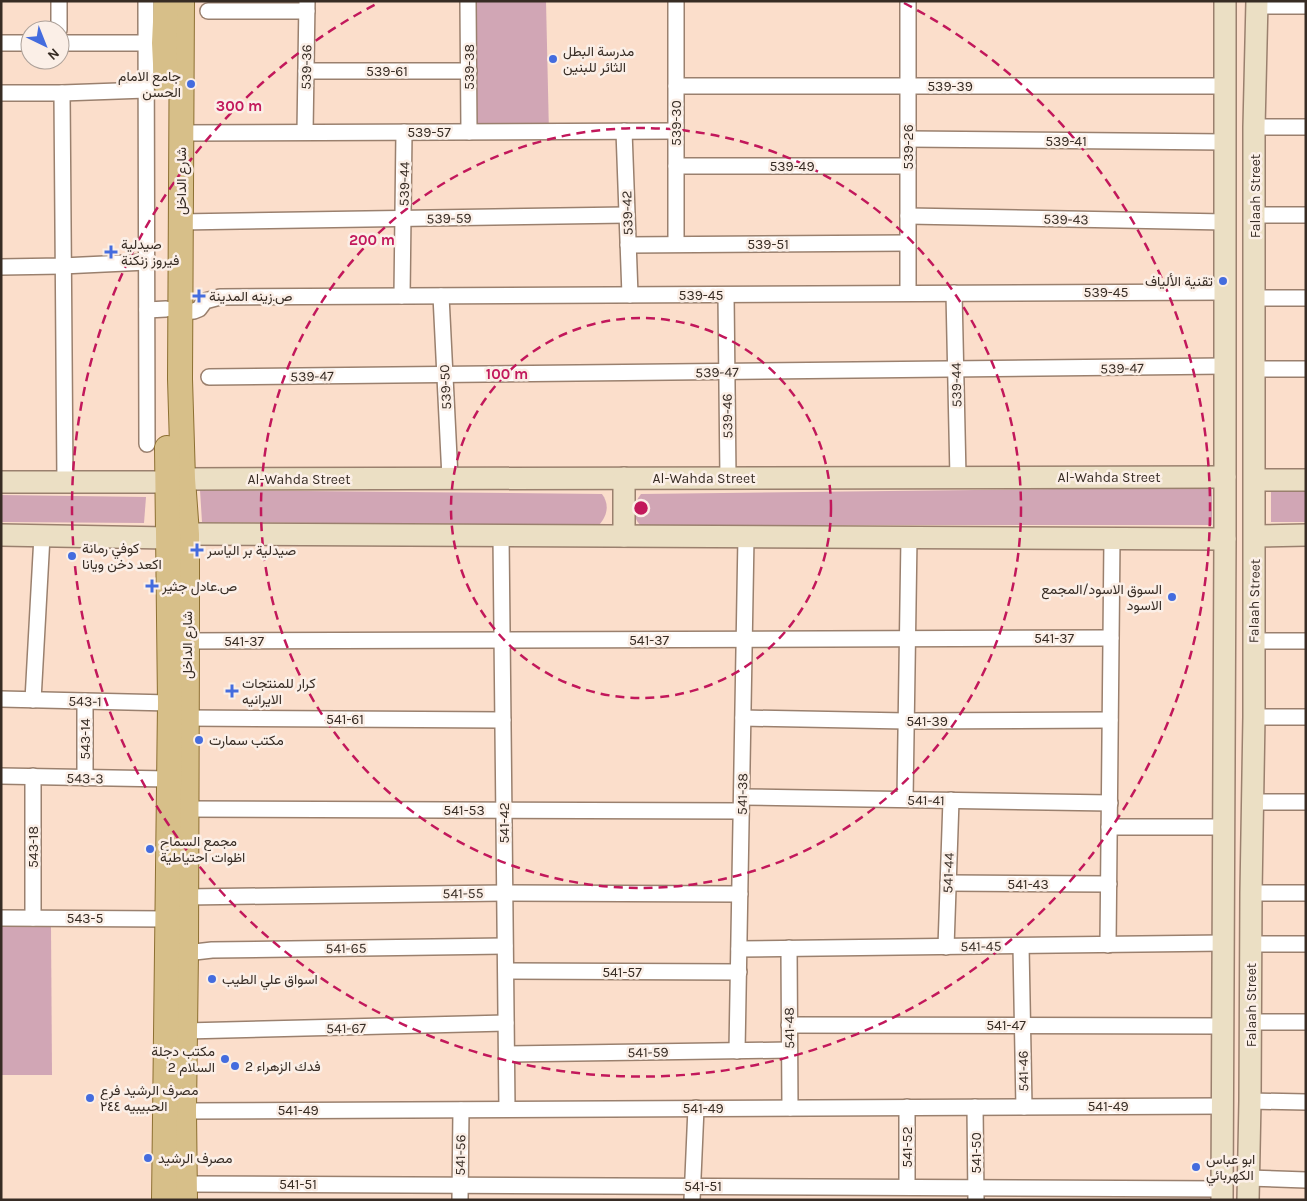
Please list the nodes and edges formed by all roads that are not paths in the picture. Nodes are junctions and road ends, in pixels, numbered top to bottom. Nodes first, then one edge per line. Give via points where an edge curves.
1 (59, 1) edge
2 (146, 1) edge
3 (166, 1) edge
4 (182, 1) edge
5 (468, 1) edge
6 (676, 1) edge
7 (908, 1) edge
8 (1225, 1) edge
9 (1258, 4) edge
10 (307, 6) edge
11 (1306, 6) edge
12 (208, 11) dead end
13 (59, 20) edge
14 (1, 43) edge
15 (20, 43) edge
16 (70, 43) edge
17 (146, 43) junction
18 (306, 71) junction
19 (469, 72) junction
20 (676, 86) junction
21 (908, 86) junction
22 (1225, 86) junction
23 (146, 90) junction
24 (1, 93) edge
25 (62, 94) junction
26 (1254, 127) junction
27 (1306, 127) edge
28 (624, 131) junction
29 (676, 131) junction
30 (305, 132) junction
31 (404, 132) junction
32 (469, 132) junction
33 (181, 133) junction
34 (908, 139) junction
35 (1225, 142) junction
36 (676, 166) junction
37 (908, 166) junction
38 (627, 215) junction
39 (1255, 215) junction
40 (1306, 215) edge
41 (908, 216) junction
42 (403, 219) junction
43 (180, 222) junction
44 (1225, 222) junction
45 (628, 244) junction
46 (676, 244) junction
47 (908, 244) junction
48 (146, 262) junction
49 (62, 266) junction
50 (1, 267) edge
51 (1225, 292) junction
52 (954, 293) junction
53 (726, 294) junction
54 (908, 294) junction
55 (630, 295) junction
56 (402, 296) junction
57 (441, 296) junction
58 (1255, 298) junction
59 (1306, 298) edge
60 (164, 311) junction
61 (1225, 366) junction
62 (956, 369) junction
63 (1254, 369) junction
64 (1306, 369) edge
65 (727, 372) junction
66 (445, 375) junction
67 (209, 377) dead end
68 (147, 444) dead end
69 (958, 477) junction
70 (1225, 477) junction
71 (450, 478) junction
72 (624, 478) junction
73 (728, 478) junction
74 (175, 480) junction
75 (1255, 480) junction
76 (1306, 480) edge
77 (1, 482) edge
78 (65, 482) junction
79 (1, 535) edge
80 (42, 536) junction
81 (177, 536) junction
82 (501, 536) junction
83 (624, 536) junction
84 (1255, 536) junction
85 (1306, 536) edge
86 (746, 537) junction
87 (909, 538) junction
88 (1112, 539) junction
89 (1225, 539) junction
90 (1111, 638) junction
91 (744, 639) junction
92 (907, 639) junction
93 (502, 640) junction
94 (187, 641) junction
95 (1254, 641) junction
96 (1306, 641) edge
97 (1, 699) edge
98 (33, 700) junction
99 (85, 701) junction
100 (178, 711) junction
101 (1254, 717) junction
102 (1306, 717) edge
103 (743, 718) junction
104 (503, 720) junction
105 (1110, 720) junction
106 (906, 721) junction
107 (1, 776) edge
108 (33, 776) junction
109 (85, 778) junction
110 (168, 779) junction
111 (905, 800) junction
112 (951, 800) junction
113 (1110, 802) junction
114 (1253, 802) junction
115 (1306, 802) edge
116 (742, 804) junction
117 (186, 809) junction
118 (504, 810) junction
119 (1109, 827) junction
120 (1223, 827) junction
121 (948, 883) junction
122 (1109, 884) junction
123 (505, 893) junction
124 (1251, 893) junction
125 (1306, 893) edge
126 (740, 894) junction
127 (186, 897) junction
128 (1, 918) edge
129 (33, 918) junction
130 (168, 919) junction
131 (1224, 943) junction
132 (1251, 944) junction
133 (1306, 944) edge
134 (1108, 945) junction
135 (506, 946) junction
136 (1021, 946) junction
137 (946, 947) junction
138 (789, 948) junction
139 (739, 949) junction
140 (186, 953) junction
141 (506, 971) junction
142 (739, 972) junction
143 (1251, 1022) junction
144 (1306, 1022) edge
145 (506, 1024) junction
146 (789, 1025) junction
147 (1022, 1025) junction
148 (1223, 1026) junction
149 (185, 1032) junction
150 (790, 1050) junction
151 (737, 1051) junction
152 (506, 1054) junction
153 (1250, 1101) junction
154 (1306, 1102) edge
155 (1223, 1106) junction
156 (907, 1107) junction
157 (975, 1107) junction
158 (1024, 1107) junction
159 (696, 1108) junction
160 (790, 1108) junction
161 (507, 1109) junction
162 (461, 1110) junction
163 (184, 1111) junction
164 (1248, 1178) junction
165 (1306, 1180) edge
166 (907, 1187) junction
167 (185, 1192) edge
168 (460, 1192) edge
169 (692, 1193) edge
170 (976, 1194) edge
171 (1222, 1194) edge
172 (164, 1200) edge
173 (1248, 1200) edge

1 - 13 street
2 - 17 street
3 - 60 main road, شارع الداخل
4 - 33 main road, شارع الداخل
5 - 19 street, 539-38
6 - 20 street, 539-30
7 - 21 street, 539-26
8 - 22 street, Falaah Street
9 - 11 street
9 - 26 street, Falaah Street
10 - 12 street
10 - 18 street, 539-36
14 - 15 street
16 - 17 street
17 - 23 street
18 - 19 street, 539-61
18 - 30 street, 539-36
19 - 32 street, 539-38
20 - 21 street, 539-39
20 - 29 street, 539-30
21 - 22 street, 539-39
21 - 34 street, 539-26
22 - 35 street, Falaah Street
23 - 25 street
23 - 48 street
24 - 25 street
25 - 49 street
26 - 27 street
26 - 39 street, Falaah Street
28 - 29 street, 539-57
28 - 32 street, 539-57
28 - 38 street, 539-42
29 - 36 street, 539-30
30 - 31 street, 539-57
30 - 33 street, 539-57
31 - 32 street, 539-57
31 - 42 street, 539-44
33 - 43 main road, شارع الداخل
34 - 35 street, 539-41
34 - 37 street, 539-26
35 - 44 street, Falaah Street
36 - 37 street, 539-49
36 - 46 street, 539-30
37 - 41 street, 539-26
38 - 42 street, 539-59
38 - 45 street, 539-42
39 - 40 street
39 - 58 street, Falaah Street
41 - 44 street, 539-43
41 - 47 street, 539-26
42 - 43 street, 539-59
42 - 56 street, 539-44
43 - 60 main road, شارع الداخل
44 - 51 street, Falaah Street
45 - 46 street, 539-51
45 - 55 street, 539-42
46 - 47 street, 539-51
47 - 54 street, 539-26
48 - 49 street
48 - 60 street
49 - 50 street
49 - 78 street
51 - 52 street, 539-45
51 - 61 street, Falaah Street
52 - 54 street, 539-45
52 - 62 street, 539-44
53 - 54 street, 539-45
53 - 55 street, 539-45
53 - 65 street, 539-46
55 - 57 street, 539-45
56 - 57 street, 539-45
56 - 60 street, 539-45 via 220,297 205,301 194,311
57 - 66 street, 539-50
58 - 59 street
58 - 63 street, Falaah Street
60 - 68 street
60 - 74 main road, شارع الداخل
61 - 62 street, 539-47
61 - 70 street, Falaah Street
62 - 65 street, 539-47
62 - 69 street, 539-44
63 - 64 street
63 - 75 street, Falaah Street
65 - 66 street, 539-47
65 - 73 street, 539-46
66 - 67 street, 539-47
66 - 71 street, 539-50
69 - 70 street, Al-Wahda Street
69 - 73 street, Al-Wahda Street
70 - 89 street, Falaah Street
71 - 72 street, Al-Wahda Street
71 - 74 street, Al-Wahda Street
72 - 73 street, Al-Wahda Street
72 - 83 street
74 - 78 street, Al-Wahda Street
74 - 81 main road, شارع الداخل
75 - 76 street
75 - 84 street, Falaah Street
77 - 78 street, Al-Wahda Street
79 - 80 street
80 - 81 street
80 - 98 street
81 - 82 street
81 - 94 main road, شارع الداخل
81 - 100 main road, شارع الداخل
82 - 83 street
82 - 93 street, 541-42
83 - 86 street
84 - 85 street
84 - 95 street, Falaah Street
86 - 87 street
86 - 91 street, 541-38
87 - 88 street
87 - 92 street
88 - 89 street
88 - 90 street
89 - 120 street, Falaah Street
90 - 92 street, 541-37
90 - 105 street
91 - 92 street, 541-37
91 - 93 street, 541-37
91 - 103 street, 541-38
92 - 106 street
93 - 94 street, 541-37
93 - 104 street, 541-42
94 - 100 main road, شارع الداخل
95 - 96 street
95 - 101 street, Falaah Street
97 - 98 street, 543-1
98 - 99 street, 543-1
99 - 100 street, 543-1
99 - 109 street, 543-14
100 - 104 street, 541-61
100 - 110 main road, شارع الداخل
100 - 117 main road, شارع الداخل
101 - 102 street
101 - 114 street, Falaah Street
103 - 106 street, 541-39
103 - 116 street, 541-38
104 - 118 street, 541-42
105 - 106 street, 541-39
105 - 113 street
106 - 111 street
107 - 108 street, 543-3
108 - 109 street, 543-3
108 - 129 street, 543-18
109 - 110 street, 543-3
110 - 130 main road, شارع الداخل
111 - 112 street, 541-41
111 - 116 street, 541-41
112 - 113 street, 541-41
112 - 121 street, 541-44
113 - 119 street
114 - 115 street
114 - 124 street, Falaah Street
116 - 118 street, 541-53
116 - 126 street, 541-38
117 - 118 street, 541-53
117 - 127 main road, شارع الداخل
118 - 123 street, 541-42
119 - 120 street
119 - 122 street
120 - 131 street, Falaah Street
121 - 122 street, 541-43
121 - 137 street, 541-44
122 - 134 street
123 - 126 street, 541-55
123 - 127 street, 541-55
123 - 135 street, 541-42
124 - 125 street
124 - 132 street, Falaah Street
126 - 139 street, 541-38
127 - 140 main road, شارع الداخل
128 - 129 street, 543-5
129 - 130 street, 543-5
130 - 172 main road, شارع الداخل
131 - 134 street, 541-45
131 - 148 street, Falaah Street
132 - 133 street
132 - 143 street, Falaah Street
134 - 136 street, 541-45
135 - 140 street, 541-65
135 - 141 street, 541-42
136 - 137 street, 541-45
136 - 147 street, 541-46
137 - 138 street, 541-45
138 - 139 street, 541-45
138 - 146 street, 541-48
139 - 142 street, 541-38
140 - 149 main road, شارع الداخل
141 - 142 street, 541-57
141 - 145 street, 541-42
142 - 151 street, 541-38
143 - 144 street
143 - 153 street, Falaah Street
145 - 149 street, 541-67
145 - 152 street, 541-42
146 - 147 street, 541-47
146 - 150 street, 541-48
147 - 148 street, 541-47
147 - 158 street, 541-46
148 - 155 street, Falaah Street
149 - 163 main road, شارع الداخل
150 - 151 street, 541-59
150 - 160 street, 541-48
151 - 152 street, 541-59
152 - 161 street, 541-42
153 - 154 street
153 - 164 street, Falaah Street
155 - 158 street, 541-49
155 - 171 street, Falaah Street
156 - 157 street, 541-49
156 - 160 street, 541-49
156 - 166 street, 541-52
157 - 158 street, 541-49
157 - 170 street, 541-50
159 - 160 street, 541-49
159 - 161 street, 541-49
159 - 169 street
161 - 162 street, 541-49
162 - 163 street, 541-49
162 - 168 street, 541-56
163 - 167 main road, شارع الداخل
164 - 165 street
164 - 173 street, Falaah Street
166 - 169 street, 541-51
166 - 170 street, 541-51
167 - 168 street, 541-51
168 - 169 street, 541-51
170 - 171 street, 541-51

